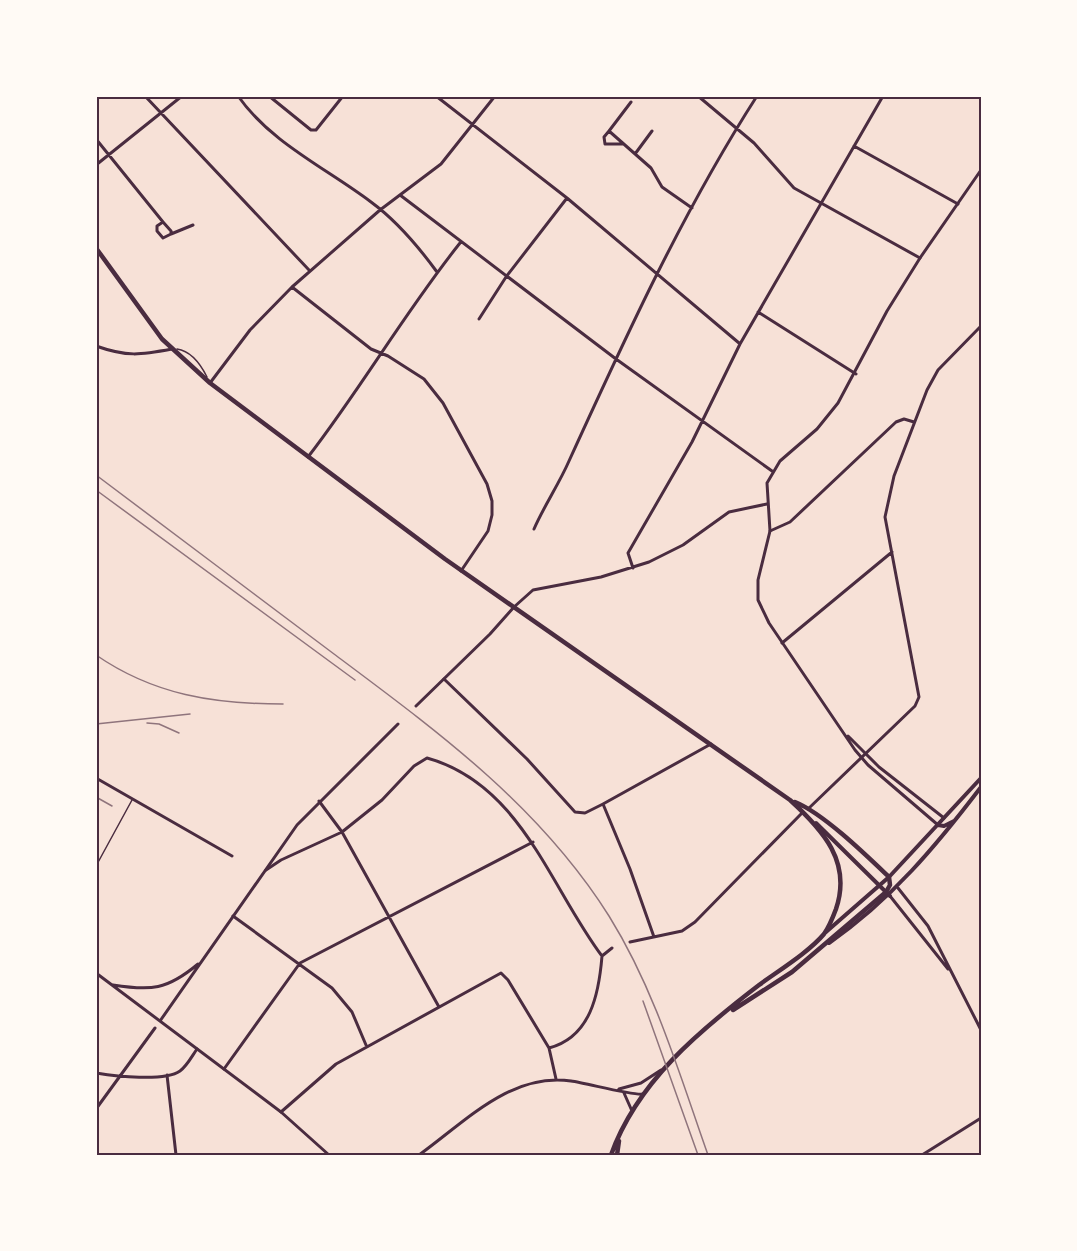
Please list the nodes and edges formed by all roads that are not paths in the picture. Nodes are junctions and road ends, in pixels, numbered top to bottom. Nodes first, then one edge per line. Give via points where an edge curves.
1 (145, 96) edge
2 (182, 96) edge
3 (238, 96) edge
4 (269, 96) edge
5 (343, 96) edge
6 (436, 96) edge
7 (495, 96) edge
8 (698, 96) edge
9 (758, 96) edge
10 (883, 96) edge
11 (632, 102) dead end
12 (162, 112) junction
13 (474, 126) junction
14 (737, 128) junction
15 (609, 130) junction
16 (652, 131) dead end
17 (96, 139) edge
18 (621, 144) junction
19 (854, 146) junction
20 (635, 154) junction
21 (108, 155) junction
22 (96, 165) edge
23 (981, 170) edge
24 (400, 195) junction
25 (567, 198) junction
26 (821, 203) junction
27 (958, 204) junction
28 (692, 208) junction
29 (380, 210) junction
30 (163, 222) junction
31 (193, 225) dead end
32 (171, 234) junction
33 (460, 243) junction
34 (96, 248) edge
35 (920, 258) junction
36 (309, 270) junction
37 (437, 272) junction
38 (657, 274) junction
39 (506, 277) junction
40 (292, 286) junction
41 (758, 312) junction
42 (479, 319) dead end
43 (981, 326) edge
44 (740, 344) junction
45 (96, 346) edge
46 (172, 350) junction
47 (381, 353) junction
48 (616, 359) junction
49 (856, 374) junction
50 (210, 383) junction
51 (914, 422) junction
52 (702, 423) junction
53 (308, 457) junction
54 (772, 471) junction
55 (767, 504) junction
56 (534, 529) dead end
57 (770, 531) junction
58 (892, 552) junction
59 (633, 568) junction
60 (461, 571) junction
61 (514, 607) junction
62 (782, 642) junction
63 (444, 679) junction
64 (416, 706) dead end
65 (398, 724) dead end
66 (844, 732) junction
67 (711, 744) junction
68 (865, 754) junction
69 (861, 758) junction
70 (96, 778) edge
71 (981, 778) edge
72 (981, 787) edge
73 (132, 799) junction
74 (319, 801) junction
75 (603, 804) junction
76 (952, 809) junction
77 (806, 811) junction
78 (940, 813) junction
79 (944, 818) junction
80 (957, 819) junction
81 (816, 823) junction
82 (938, 825) junction
83 (946, 825) junction
84 (342, 832) junction
85 (946, 833) junction
86 (533, 842) junction
87 (232, 856) dead end
88 (96, 866) edge
89 (262, 872) junction
90 (889, 877) junction
91 (880, 886) junction
92 (898, 888) junction
93 (888, 894) junction
94 (387, 915) junction
95 (232, 916) junction
96 (824, 934) junction
97 (654, 937) junction
98 (630, 942) dead end
99 (612, 948) dead end
100 (602, 956) junction
101 (202, 961) junction
102 (300, 963) junction
103 (96, 973) edge
104 (951, 973) junction
105 (112, 985) junction
106 (439, 1007) junction
107 (723, 1016) junction
108 (160, 1021) junction
109 (155, 1028) dead end
110 (981, 1030) edge
111 (366, 1045) junction
112 (549, 1048) junction
113 (197, 1049) junction
114 (663, 1068) junction
115 (224, 1069) junction
116 (96, 1073) edge
117 (167, 1075) junction
118 (121, 1077) junction
119 (556, 1079) junction
120 (617, 1089) junction
121 (623, 1091) junction
122 (643, 1094) junction
123 (96, 1110) edge
124 (281, 1112) junction
125 (632, 1112) junction
126 (981, 1118) edge
127 (619, 1141) junction
128 (176, 1155) edge
129 (329, 1155) edge
130 (419, 1155) edge
131 (611, 1155) edge
132 (617, 1155) edge
133 (922, 1155) edge

1 - 12 street
2 - 12 street
3 - 29 street via 266,127
4 - 5 street via 310,130 316,130
6 - 13 street
7 - 13 street
8 - 14 street
9 - 14 street
10 - 19 street
11 - 15 street
12 - 21 street
12 - 36 street
13 - 24 street via 441,164
13 - 25 street
14 - 26 street via 785,180
14 - 28 street
15 - 18 street
15 - 18 street via 605,144
16 - 20 street
17 - 21 street
18 - 20 street
19 - 26 street
19 - 27 street
20 - 28 street via 651,168 662,187
21 - 22 street
21 - 30 street
23 - 27 street
24 - 29 street
24 - 33 street
25 - 38 street
25 - 39 street
26 - 35 street
26 - 41 street
27 - 35 street
28 - 38 street
29 - 36 street
29 - 37 street via 417,245
30 - 32 street via 170,227
30 - 32 street via 157,231 163,238
31 - 32 street
33 - 37 street
33 - 39 street
34 - 46 main road
35 - 49 street via 887,311
36 - 40 street
37 - 47 street
38 - 44 street
38 - 48 street
39 - 42 street
39 - 48 street
40 - 47 street
40 - 50 street via 250,330
41 - 44 street
41 - 49 street
43 - 51 street via 938,370
44 - 52 street
45 - 46 street via 138,356
46 - 50 main road
46 - 50 lane via 183,350 194,359
47 - 53 street
47 - 60 street via 435,389 488,484 493,507 491,523
48 - 52 street
48 - 56 street
49 - 54 street via 832,411
50 - 53 main road
51 - 57 street via 896,422 790,522
51 - 58 street via 885,516
52 - 54 street
52 - 59 street via 628,553
53 - 60 main road
54 - 55 street via 766,488
55 - 57 street
55 - 59 street via 729,512 673,551
57 - 62 street via 757,595
58 - 62 street
58 - 68 street via 919,697 915,706
59 - 61 street via 533,590
60 - 61 main road
61 - 63 street
61 - 67 main road
62 - 66 street
63 - 64 street
63 - 75 street via 518,750 574,812 585,813
65 - 74 street
66 - 68 street
66 - 69 street
67 - 75 street
67 - 77 main road
68 - 69 street
68 - 78 street
69 - 77 street
69 - 82 street
70 - 73 street
71 - 76 main road
72 - 80 main road
73 - 87 street
73 - 88 lane
74 - 84 street
74 - 89 street
75 - 97 street
76 - 78 street
76 - 79 main road
77 - 81 main road
77 - 90 main road
77 - 97 street via 695,922 682,931
78 - 79 street
79 - 82 main road
79 - 83 main road
80 - 83 main road
80 - 85 main road
81 - 91 main road
81 - 96 main road via 833,849 841,879 839,899
82 - 83 main road
82 - 90 main road
83 - 85 main road
84 - 86 street via 382,800 414,766 428,758 462,773 481,788
84 - 89 street
84 - 94 street
85 - 92 main road
86 - 94 street
86 - 100 street
89 - 95 street
90 - 91 main road
90 - 92 main road
90 - 93 main road
91 - 93 main road
91 - 96 main road
92 - 93 main road
92 - 104 street via 928,926
93 - 104 street
93 - 107 main road via 781,980
94 - 102 street
94 - 106 street
95 - 101 street
95 - 102 street
96 - 107 main road
97 - 98 street
99 - 100 street
100 - 112 street via 598,988 586,1020 574,1035
101 - 105 street via 176,981 154,989
101 - 108 street
102 - 111 street via 346,1003
102 - 115 street
103 - 105 street
104 - 110 street
105 - 108 street
106 - 111 street
106 - 112 street via 501,973
107 - 114 main road
108 - 113 street
109 - 118 street
111 - 124 street via 321,1075
112 - 119 street
113 - 115 street
113 - 117 street via 179,1072
114 - 120 street via 641,1083
114 - 122 main road
115 - 124 street
116 - 118 street
117 - 118 street
117 - 128 street
118 - 123 street
119 - 120 street
119 - 130 street via 525,1083 505,1092
120 - 121 street
121 - 122 street
121 - 125 street
122 - 125 main road
124 - 129 street
125 - 127 main road
126 - 133 street
127 - 131 main road
127 - 132 main road

